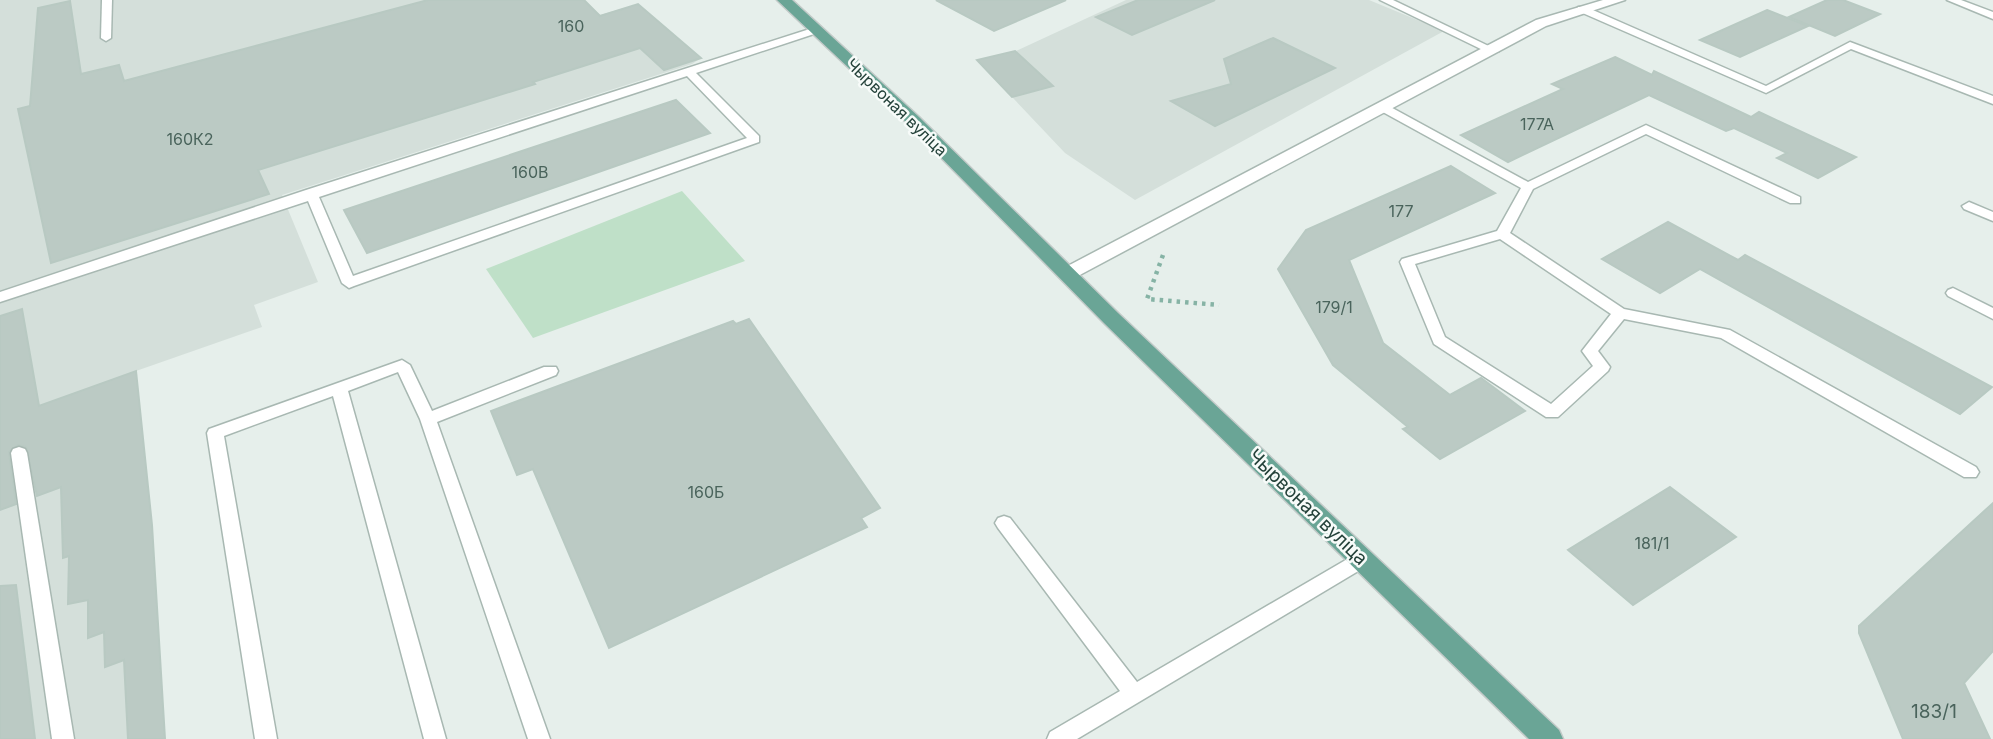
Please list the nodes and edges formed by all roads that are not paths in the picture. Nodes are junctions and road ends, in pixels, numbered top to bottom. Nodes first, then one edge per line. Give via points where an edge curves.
1 (107, 0) edge
2 (784, 0) edge
3 (1385, 0) edge
4 (1618, 0) edge
5 (1952, 0) edge
6 (1582, 9) junction
7 (1993, 16) edge
8 (816, 30) junction
9 (106, 38) dead end
10 (1493, 51) junction
11 (690, 72) junction
12 (1993, 100) edge
13 (1385, 107) junction
14 (1528, 187) junction
15 (311, 193) junction
16 (1795, 200) dead end
17 (1969, 206) dead end
18 (1993, 217) edge
19 (1502, 234) junction
20 (1069, 273) junction
21 (1953, 293) dead end
22 (0, 297) edge
23 (1620, 313) junction
24 (1993, 314) edge
25 (550, 371) dead end
26 (339, 389) junction
27 (428, 419) junction
28 (19, 453) dead end
29 (1970, 471) dead end
30 (1004, 523) dead end
31 (1363, 559) junction
32 (1135, 695) junction
33 (62, 739) edge
34 (266, 739) edge
35 (435, 739) edge
36 (539, 739) edge
37 (1058, 739) edge
38 (1549, 739) edge

1 - 9 lane
2 - 8 main road, Чырвоная вуліца
3 - 10 lane
4 - 6 street
5 - 7 lane
6 - 10 street via 1541,23
6 - 12 lane via 1766,90 1850,45
8 - 11 lane
8 - 20 main road, Чырвоная вуліца
10 - 13 street
11 - 15 lane
11 - 15 lane via 755,139 349,284
13 - 14 lane
13 - 20 street
14 - 16 lane via 1646,129
14 - 19 lane
15 - 22 lane
17 - 18 lane
19 - 23 lane
19 - 23 lane via 1407,262 1439,340 1552,413 1602,367 1590,352
20 - 31 main road, Чырвоная вуліца
21 - 24 lane
23 - 29 lane via 1725,334
25 - 27 lane
26 - 27 lane via 402,365
26 - 34 lane via 215,433
26 - 35 lane
27 - 36 lane
28 - 33 lane
30 - 32 lane
31 - 32 lane
31 - 38 main road, Чырвоная вуліца
32 - 37 lane

